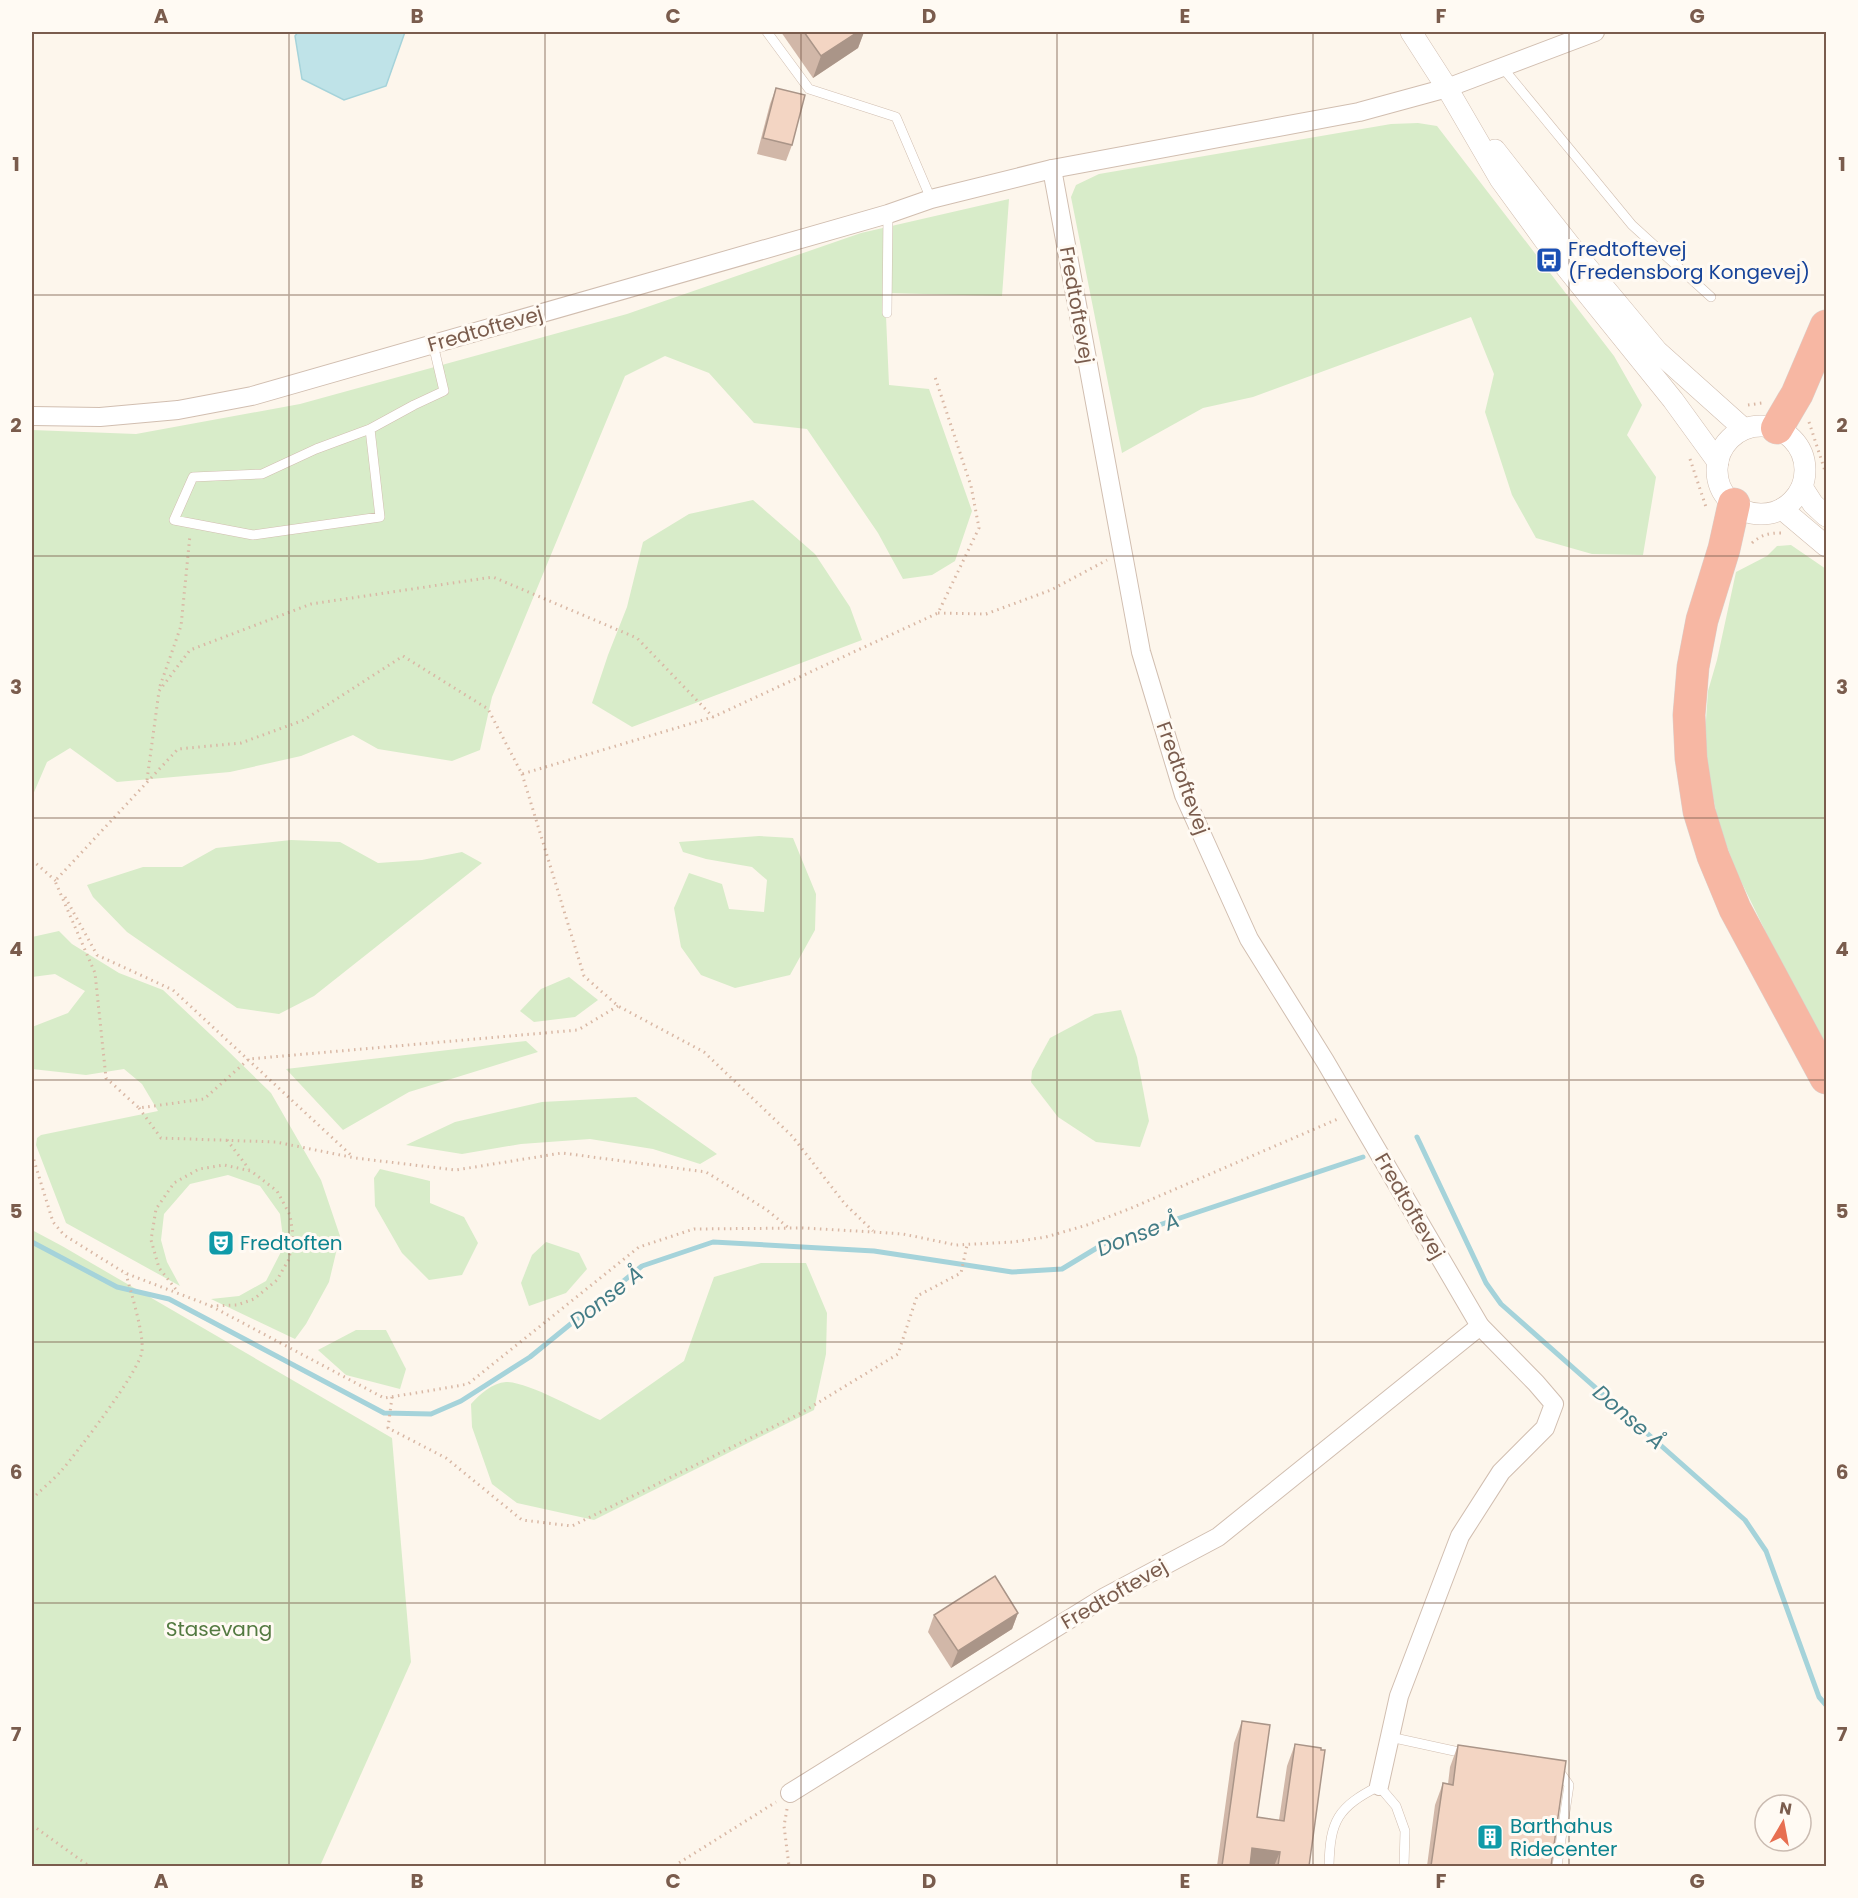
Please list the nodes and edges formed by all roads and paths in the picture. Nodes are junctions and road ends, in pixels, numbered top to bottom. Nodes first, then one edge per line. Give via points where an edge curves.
1 (767, 32) edge
2 (1411, 32) edge
3 (1595, 32) edge
4 (1502, 67) junction
5 (1447, 88) junction
6 (1052, 168) junction
7 (931, 199) junction
8 (888, 214) junction
9 (1711, 297) dead end
10 (887, 313) dead end
11 (1827, 326) edge
12 (432, 344) junction
13 (934, 374) dead end
14 (1797, 394) junction
15 (1745, 404) dead end
16 (1771, 415) junction
17 (32, 416) edge
18 (370, 429) junction
19 (1744, 429) junction
20 (1718, 462) junction
21 (1827, 474) edge
22 (1802, 487) junction
23 (1734, 504) junction
24 (1782, 509) junction
25 (1827, 516) edge
26 (191, 523) junction
27 (1827, 546) edge
28 (1123, 552) junction
29 (938, 614) junction
30 (159, 691) junction
31 (713, 717) junction
32 (522, 774) junction
33 (146, 782) junction
34 (32, 860) edge
35 (56, 881) junction
36 (618, 1006) junction
37 (249, 1059) junction
38 (1827, 1078) edge
39 (139, 1108) junction
40 (1355, 1112) junction
41 (227, 1140) junction
42 (32, 1154) edge
43 (355, 1158) junction
44 (251, 1171) junction
45 (790, 1229) junction
46 (874, 1232) junction
47 (967, 1245) junction
48 (126, 1273) junction
49 (178, 1292) junction
50 (211, 1306) junction
51 (1480, 1326) junction
52 (392, 1396) junction
53 (32, 1499) edge
54 (1390, 1737) junction
55 (1482, 1756) edge
56 (1540, 1768) edge
57 (1378, 1786) junction
58 (790, 1793) junction
59 (32, 1826) edge
60 (89, 1866) edge
61 (674, 1866) edge
62 (789, 1866) edge
63 (1329, 1866) edge
64 (1404, 1866) edge
65 (1557, 1866) edge

1 - 7 lane via 808,89 896,117
2 - 5 street
3 - 4 street, Fredtoftevej
4 - 5 street, Fredtoftevej
4 - 9 lane via 1632,225
5 - 6 street, Fredtoftevej via 1359,112
5 - 19 street via 1657,351
5 - 20 street via 1500,179
6 - 7 street, Fredtoftevej
6 - 28 street, Fredtoftevej
7 - 8 street, Fredtoftevej
8 - 10 lane
8 - 12 street, Fredtoftevej
11 - 14 highway
12 - 17 street, Fredtoftevej via 252,396 178,410 100,417
12 - 18 lane via 444,391
13 - 29 path via 971,486 979,528
14 - 16 highway
14 - 21 path via 1809,401 1809,424
15 - 16 path
16 - 19 street
16 - 22 street via 1799,446 1805,466
18 - 26 lane via 262,474 193,477 174,520
18 - 26 lane via 380,517 253,535
19 - 20 street via 1722,448
20 - 23 street via 1720,485
22 - 24 street
22 - 25 street
23 - 24 street via 1757,514
23 - 38 highway via 1693,667 1689,715 1699,812 1735,909
24 - 27 street
26 - 30 path via 181,626
28 - 29 path via 1051,590 986,614
28 - 40 street, Fredtoftevej via 1141,652 1185,795 1249,939
29 - 31 path
30 - 31 path via 190,650 311,604 493,577 637,638
30 - 33 path
31 - 32 path
32 - 33 path via 488,709 403,656 304,720 241,743 178,750
32 - 36 path via 584,976
33 - 35 path
34 - 35 path
35 - 37 path via 97,955 173,990
35 - 39 path via 95,973 106,1078
36 - 37 path via 578,1030
36 - 46 path via 704,1052 792,1136 845,1204
37 - 39 path via 204,1099
37 - 43 path
39 - 41 path via 161,1137
40 - 47 path via 1087,1225 1013,1242
40 - 51 street, Fredtoftevej
41 - 43 path via 276,1142
41 - 44 path
42 - 48 path via 53,1222 64,1235
43 - 45 path via 456,1170 562,1153 706,1172
44 - 49 path via 224,1165 198,1169 174,1183 156,1209 151,1240 159,1268
44 - 50 path via 277,1191 290,1215 293,1235 289,1259 277,1280 254,1299 237,1305
45 - 46 path
45 - 52 path via 694,1229 639,1248 468,1384
46 - 47 path
47 - 52 path via 961,1273 917,1296 898,1354 801,1413 572,1526 522,1520 446,1458 388,1428
48 - 49 path
48 - 53 path via 142,1352 129,1378 61,1471
49 - 50 path
50 - 52 path via 384,1398
51 - 54 street, Fredtoftevej via 1554,1404 1545,1428 1501,1472 1460,1536 1399,1696
51 - 58 street, Fredtoftevej via 1218,1537 1105,1597
54 - 55 lane
54 - 57 street, Fredtoftevej
56 - 65 lane via 1562,1775 1569,1785
57 - 63 lane via 1354,1798 1340,1814 1329,1842
57 - 64 lane via 1396,1806 1405,1831
58 - 61 path
58 - 62 path via 784,1826
59 - 60 path

